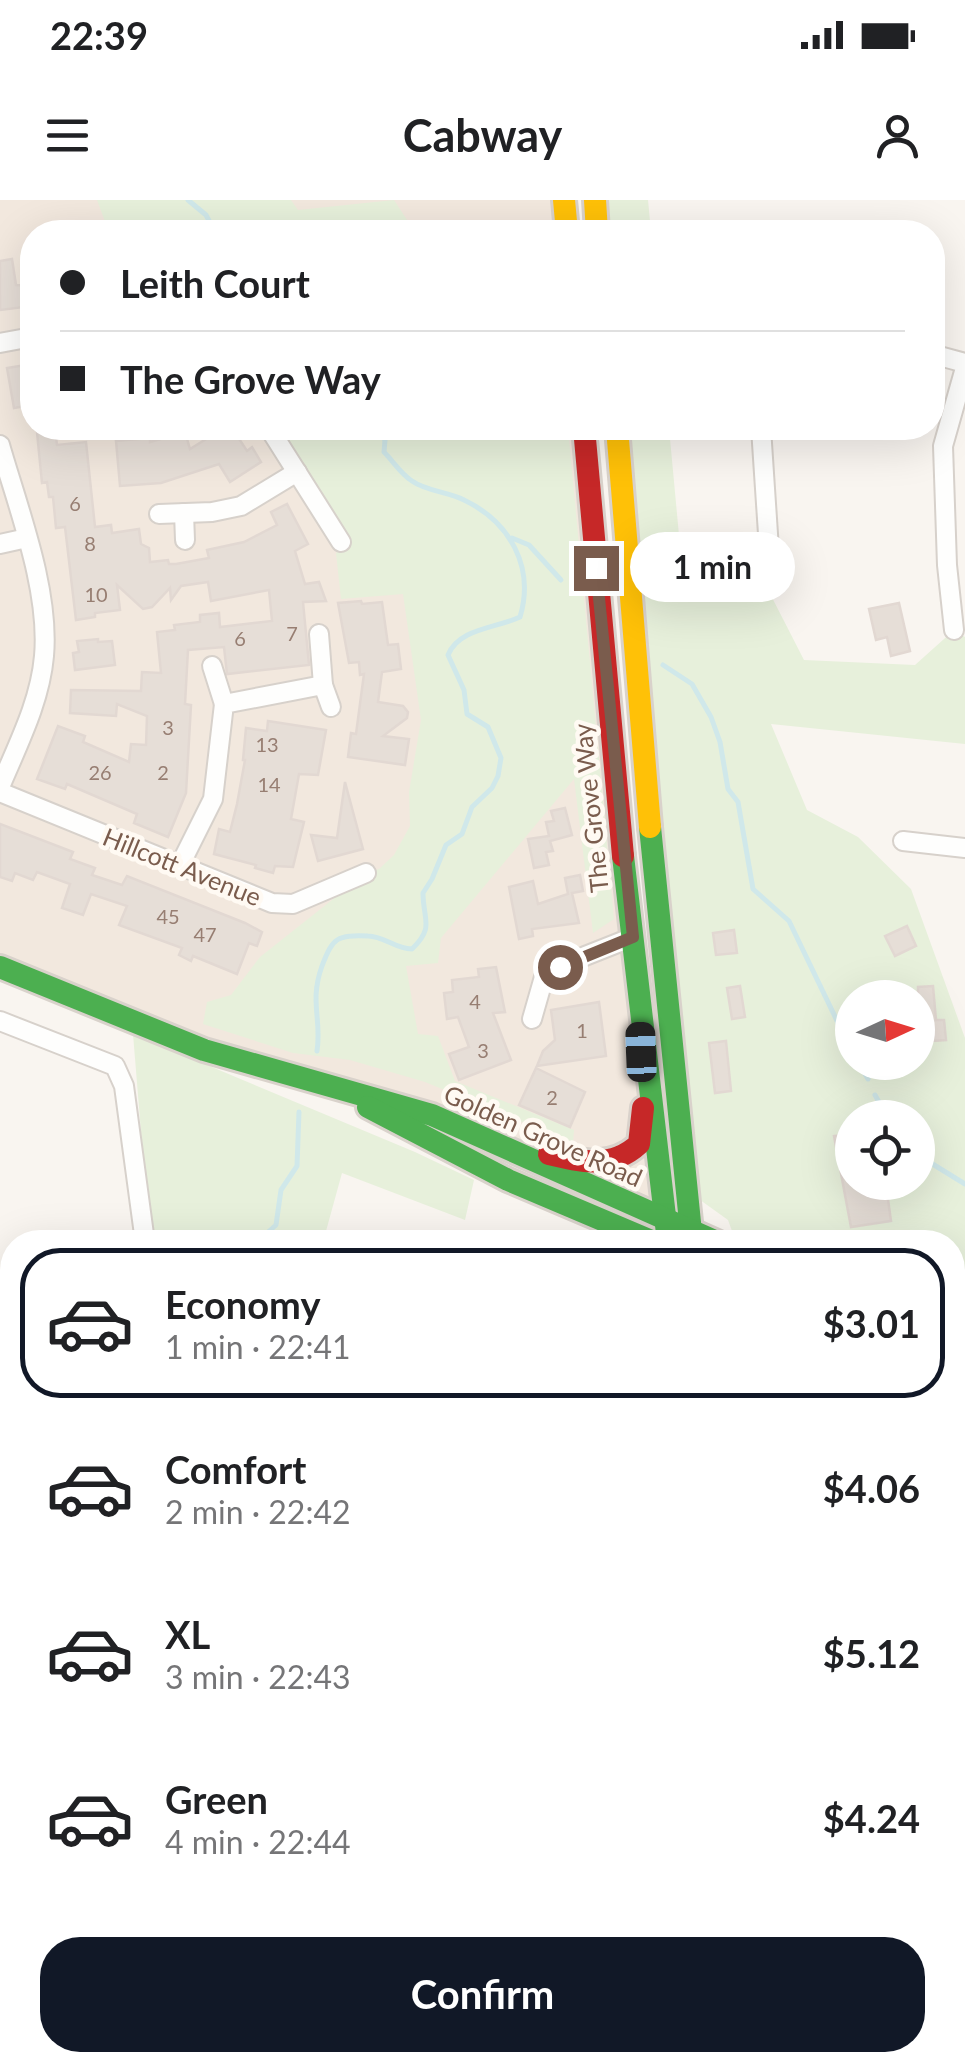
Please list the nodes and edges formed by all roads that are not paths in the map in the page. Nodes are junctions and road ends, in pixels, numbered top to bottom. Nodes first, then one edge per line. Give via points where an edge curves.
1 (965, 365) edge
2 (945, 439) edge
3 (277, 440) edge
4 (585, 440) edge
5 (617, 440) edge
6 (761, 440) edge
7 (945, 440) edge
8 (0, 445) edge
9 (297, 472) junction
10 (184, 513) junction
11 (160, 514) dead end
12 (27, 538) junction
13 (185, 540) dead end
14 (341, 542) dead end
15 (0, 544) edge
16 (769, 549) dead end
17 (954, 630) dead end
18 (320, 634) dead end
19 (212, 666) dead end
20 (323, 684) junction
21 (224, 704) junction
22 (330, 707) dead end
23 (0, 789) edge
24 (903, 841) dead end
25 (965, 848) edge
26 (179, 867) junction
27 (366, 873) dead end
28 (633, 937) junction
29 (524, 966) dead end
30 (0, 967) edge
31 (544, 977) junction
32 (640, 995) junction
33 (532, 1020) dead end
34 (0, 1021) edge
35 (344, 1093) junction
36 (488, 1138) junction
37 (144, 1230) edge
38 (617, 1230) edge
39 (663, 1230) edge
40 (667, 1230) edge
41 (690, 1230) edge

1 - 2 street
3 - 9 street
4 - 28 main road, The Grove Way
5 - 41 main road
6 - 16 street
7 - 17 street
8 - 12 street
9 - 10 street via 241,506
9 - 14 street
10 - 11 street
10 - 13 street
12 - 15 street
12 - 23 street via 44,654 35,704
18 - 20 street
19 - 21 street
20 - 21 street
20 - 22 street
21 - 26 street via 213,799
23 - 26 street, Hillcott Avenue
24 - 25 street
26 - 27 street, Hillcott Avenue via 282,904
28 - 31 street
28 - 32 main road, The Grove Way
29 - 31 street
30 - 35 main road, Golden Grove Road via 204,1050
31 - 33 street
32 - 36 main road via 643,1128 635,1150 596,1163
32 - 40 main road, The Grove Way
34 - 37 street via 115,1066 124,1086
35 - 36 main road, Golden Grove Road via 432,1115
35 - 38 main road, Golden Grove Road via 427,1142
36 - 39 main road, Golden Grove Road

